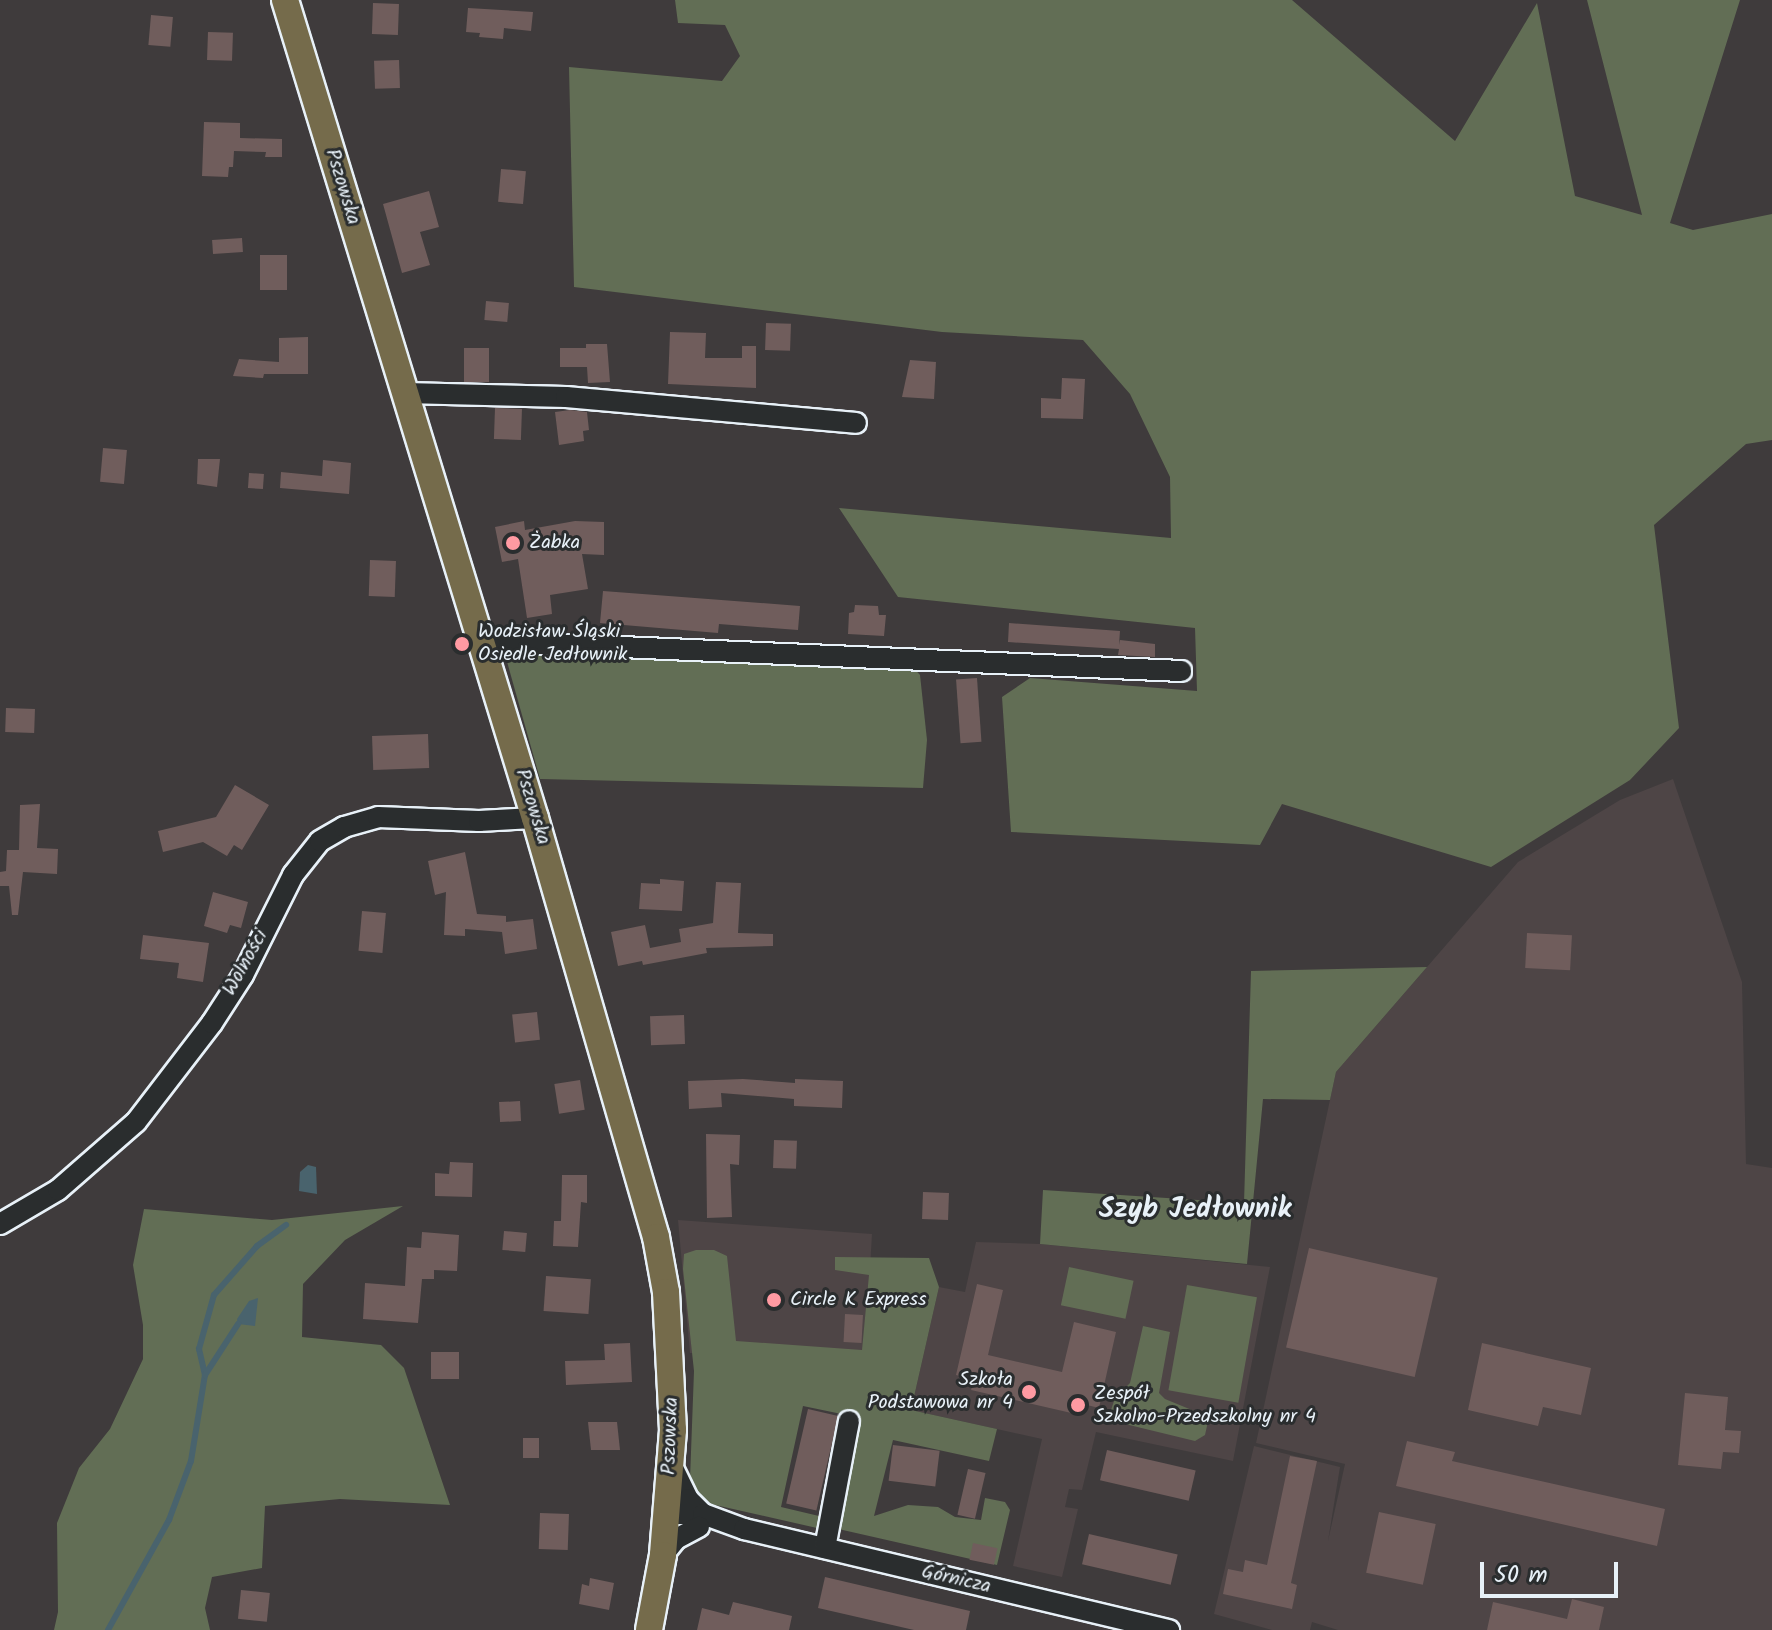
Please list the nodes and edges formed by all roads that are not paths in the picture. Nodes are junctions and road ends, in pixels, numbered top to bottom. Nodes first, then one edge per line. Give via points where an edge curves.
1 (285, 0) edge
2 (405, 393) junction
3 (856, 423) dead end
4 (481, 641) junction
5 (1181, 671) dead end
6 (535, 818) junction
7 (0, 1224) edge
8 (849, 1421) dead end
9 (671, 1463) junction
10 (667, 1514) junction
11 (701, 1521) junction
12 (825, 1548) junction
13 (663, 1555) junction
14 (649, 1630) edge
15 (1169, 1630) edge

1 - 2 main road, Pszowska
2 - 3 street via 566,397
2 - 4 main road, Pszowska
4 - 5 street
4 - 6 main road, Pszowska
6 - 7 street, Wolności via 378,817 320,841 293,875 243,975 212,1023 136,1122 58,1190
6 - 9 main road, Pszowska via 656,1237 673,1387
8 - 12 street
9 - 10 main road, Pszowska
9 - 11 street
10 - 11 street, Górnicza
10 - 13 main road, Pszowska
11 - 12 street, Górnicza
11 - 13 street
12 - 15 street, Górnicza
13 - 14 main road, Pszowska

